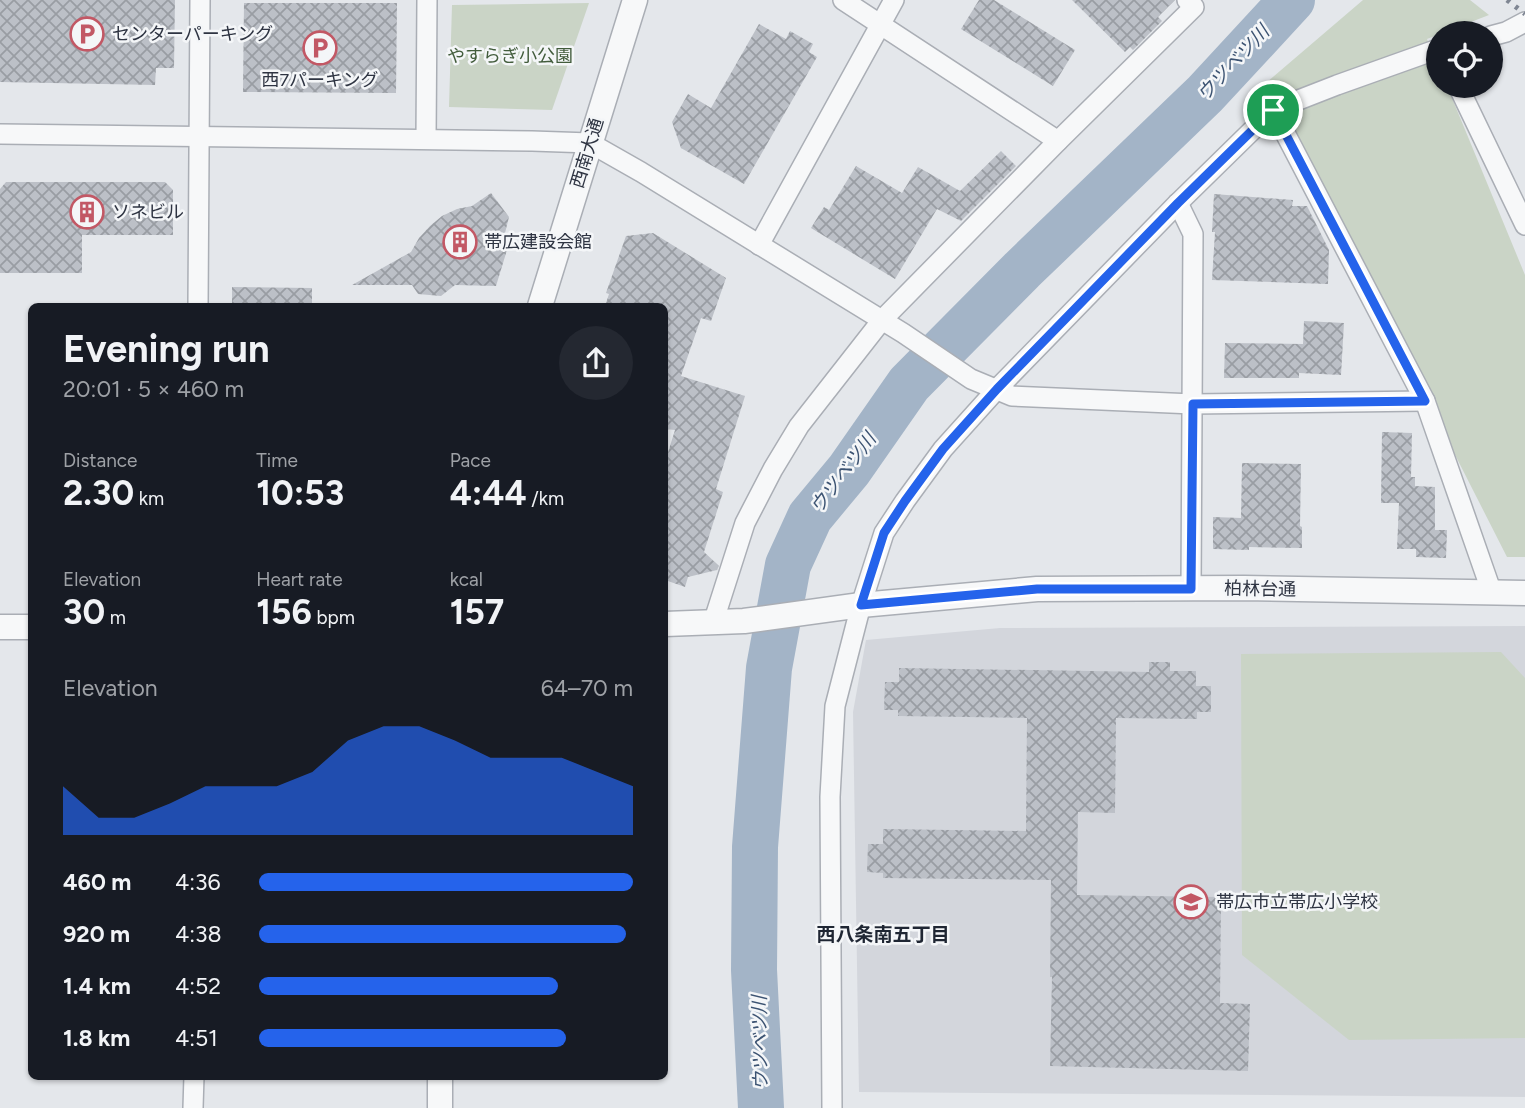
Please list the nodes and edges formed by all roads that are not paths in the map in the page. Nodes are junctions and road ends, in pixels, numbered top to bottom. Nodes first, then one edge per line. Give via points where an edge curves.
1 (201, 0) edge
2 (428, 0) edge
3 (635, 0) edge
4 (843, 0) edge
5 (894, 0) edge
6 (1187, 0) edge
7 (1525, 22) edge
8 (880, 23) junction
9 (1503, 33) edge
10 (1426, 53) edge
11 (1464, 98) edge
12 (1273, 110) junction
13 (0, 134) edge
14 (199, 137) junction
15 (426, 139) junction
16 (1058, 141) junction
17 (590, 143) junction
18 (1178, 203) junction
19 (1525, 225) edge
20 (759, 246) junction
21 (198, 303) edge
22 (541, 303) edge
23 (882, 320) junction
24 (997, 389) junction
25 (1425, 401) junction
26 (1193, 404) junction
27 (1191, 589) junction
28 (1492, 593) junction
29 (1525, 593) edge
30 (861, 605) junction
31 (713, 623) junction
32 (668, 624) edge
33 (28, 626) edge
34 (0, 627) edge
35 (194, 1080) edge
36 (440, 1080) edge
37 (193, 1108) edge
38 (440, 1108) edge
39 (832, 1108) edge

1 - 14 street
2 - 15 street
3 - 17 street, 西南大通
4 - 8 street
5 - 8 street
6 - 16 street via 1194,7
7 - 9 street
8 - 16 street
8 - 20 street
10 - 12 street
11 - 19 street
12 - 18 street
12 - 25 street
13 - 14 street
14 - 15 street
14 - 21 street
15 - 17 street
16 - 23 street
17 - 20 street
17 - 22 street, 西南大通
18 - 24 street
18 - 26 street via 1193,234
20 - 23 street
23 - 24 street via 971,379
23 - 31 street via 799,426 772,469 745,523
24 - 26 street via 1012,396
24 - 30 street via 943,449 884,533
25 - 26 street
25 - 28 street
26 - 27 street
27 - 28 street, 柏林台通
27 - 30 street, 柏林台通 via 1037,589
28 - 29 street, 柏林台通
30 - 31 street, 柏林台通
30 - 39 street via 835,706
31 - 32 street, 柏林台通
33 - 34 street
35 - 37 street
36 - 38 street

